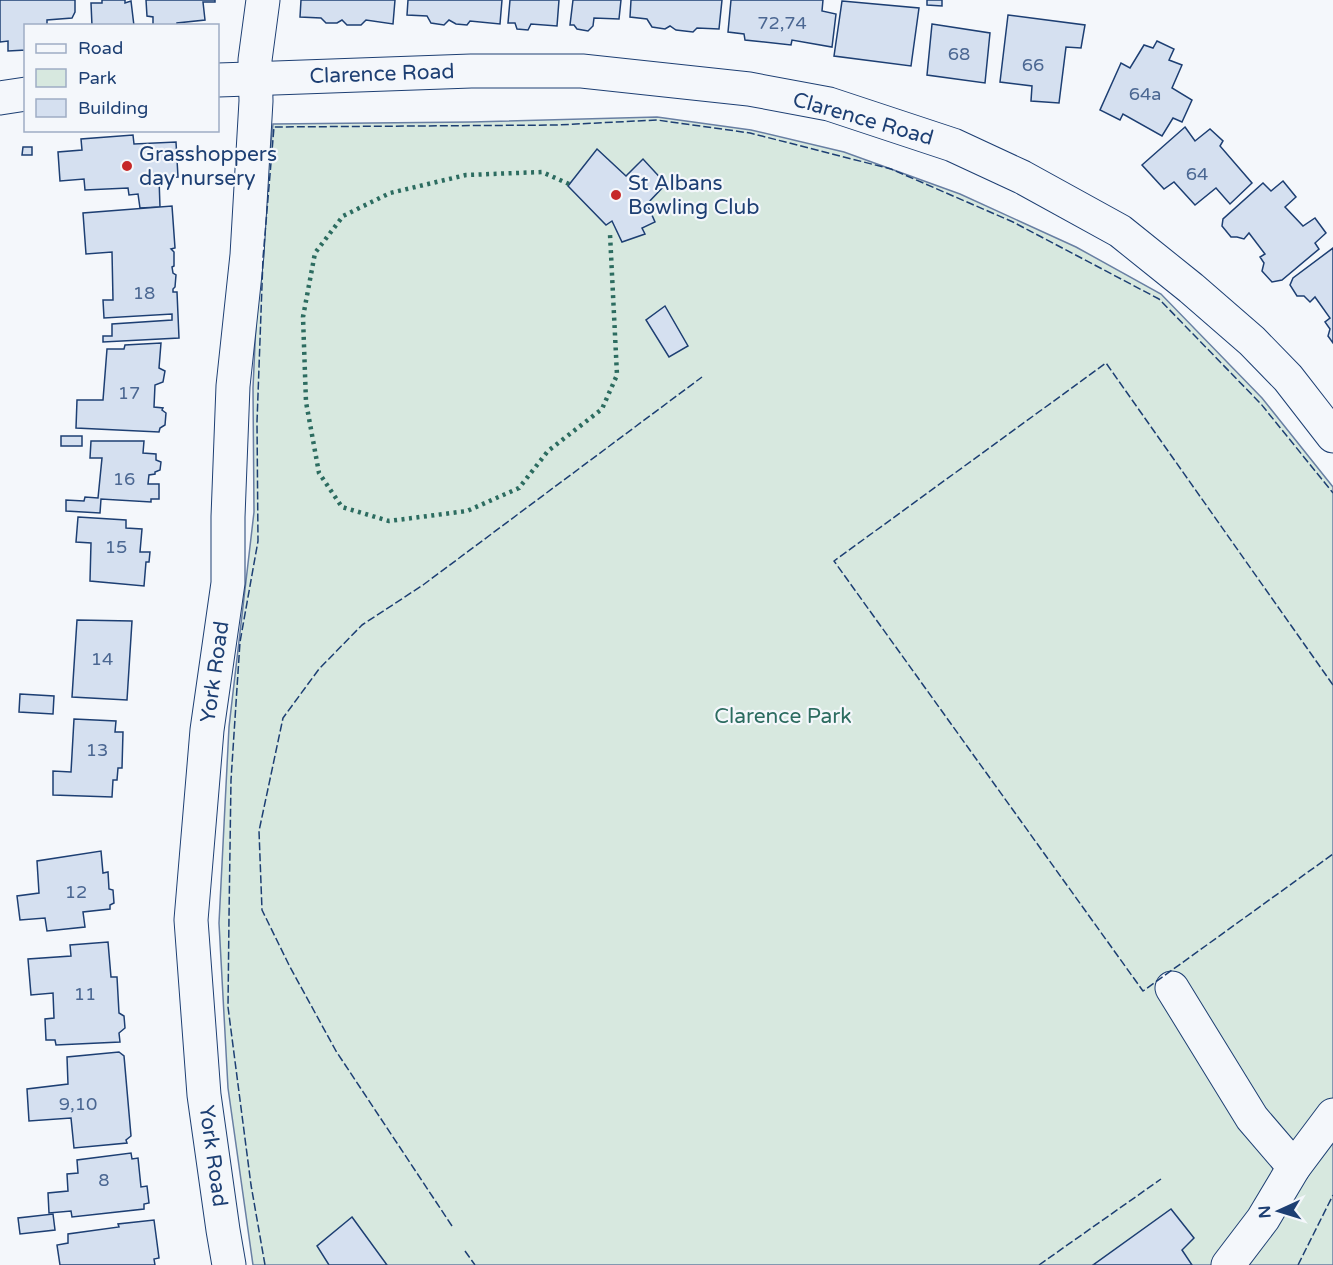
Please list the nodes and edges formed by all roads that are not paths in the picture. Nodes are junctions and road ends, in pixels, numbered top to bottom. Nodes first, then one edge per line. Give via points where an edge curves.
1 (263, 0) edge
2 (256, 77) junction
3 (219, 80) edge
4 (24, 94) edge
5 (0, 98) edge
6 (1333, 436) edge
7 (1172, 988) dead end
8 (1333, 1115) edge
9 (1294, 1167) junction
10 (229, 1265) edge
11 (1228, 1265) edge

1 - 2 street, York Road
2 - 3 street, Clarence Road
2 - 6 street, Clarence Road via 582,71 749,89 829,104 953,145 1022,177 1120,231 1252,341 1288,378
2 - 10 street, York Road via 247,255 233,386 228,583 207,730 191,920 204,1095
4 - 5 street
7 - 9 street via 1252,1118
8 - 9 street
9 - 11 street via 1263,1219

